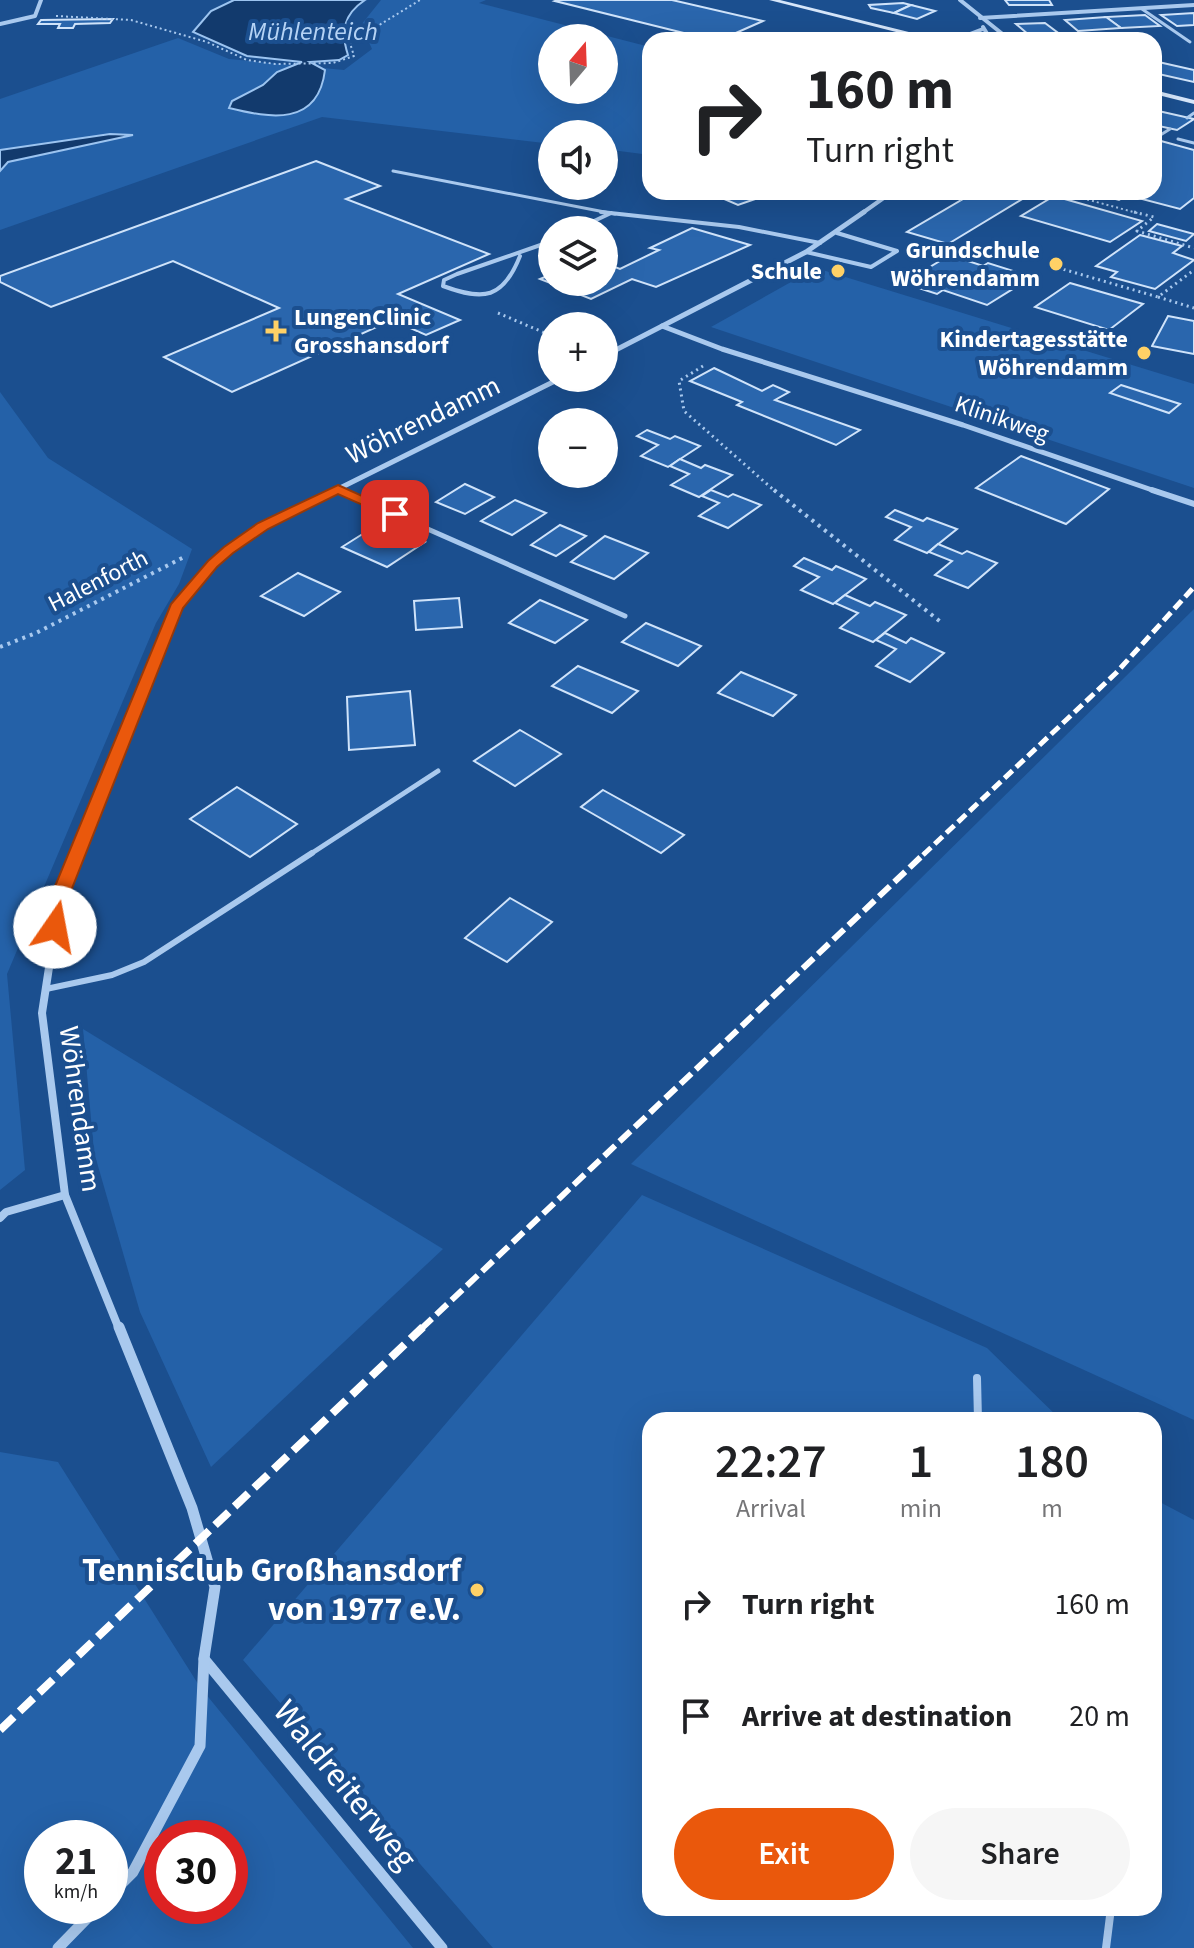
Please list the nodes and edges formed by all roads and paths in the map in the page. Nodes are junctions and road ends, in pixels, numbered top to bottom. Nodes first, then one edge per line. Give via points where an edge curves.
1 (41, 0) edge
2 (420, 0) edge
3 (772, 0) edge
4 (960, 0) edge
5 (1173, 0) edge
6 (1194, 5) edge
7 (1180, 6) junction
8 (1142, 9) junction
9 (35, 16) junction
10 (980, 18) junction
11 (984, 22) junction
12 (0, 24) edge
13 (983, 29) junction
14 (908, 32) edge
15 (975, 32) edge
16 (985, 32) edge
17 (998, 32) edge
18 (1190, 42) dead end
19 (1162, 94) edge
20 (1194, 102) edge
21 (1194, 113) edge
22 (1187, 118) dead end
23 (1170, 129) dead end
24 (1162, 134) edge
25 (1178, 139) dead end
26 (1194, 143) edge
27 (393, 171) dead end
28 (881, 200) edge
29 (1090, 200) edge
30 (611, 213) junction
31 (605, 216) edge
32 (837, 233) junction
33 (820, 243) junction
34 (538, 248) edge
35 (1194, 248) edge
36 (806, 252) junction
37 (520, 256) junction
38 (1052, 266) dead end
39 (1194, 270) edge
40 (1158, 297) junction
41 (1194, 308) edge
42 (662, 326) junction
43 (618, 349) edge
44 (728, 350) junction
45 (538, 389) edge
46 (338, 489) junction
47 (1194, 504) edge
48 (198, 550) dead end
49 (625, 616) dead end
50 (942, 623) dead end
51 (0, 647) edge
52 (438, 771) dead end
53 (46, 989) junction
54 (65, 1195) junction
55 (0, 1218) edge
56 (977, 1378) dead end
57 (978, 1412) edge
58 (204, 1658) junction
59 (128, 1877) edge
60 (1110, 1916) edge
61 (81, 1924) edge
62 (58, 1948) edge
63 (442, 1948) edge
64 (1106, 1948) edge

1 - 9 street
2 - 9 path via 350,43 354,53 349,59 312,63 247,60 131,20
3 - 14 main road
4 - 10 street
5 - 7 street
6 - 7 street
7 - 8 street
8 - 10 street
8 - 18 lane
9 - 12 street
10 - 11 street
11 - 13 street
11 - 17 street
13 - 15 street
13 - 16 street
19 - 20 main road
21 - 22 lane
23 - 24 lane
25 - 26 lane
27 - 30 lane
28 - 32 street
29 - 35 path via 1154,217 1137,231
30 - 31 lane
30 - 33 lane via 729,224
32 - 33 street
32 - 36 lane via 897,251 871,267
33 - 36 street
34 - 37 lane
36 - 42 street
37 - 37 lane via 465,270 444,280 443,286 470,297 498,292 513,277
38 - 40 path
39 - 40 path
40 - 41 path
42 - 43 street
42 - 44 street, Klinikweg
44 - 47 street, Klinikweg
44 - 50 path via 679,381 684,411 798,511
45 - 46 street, Wöhrendamm
46 - 49 lane
46 - 53 street, Wöhrendamm via 263,526 228,550 176,607 60,896
48 - 51 path, Halenforth
52 - 53 lane via 144,962 112,975
53 - 54 street, Wöhrendamm via 42,1013
54 - 55 street
54 - 58 street, Wöhrendamm via 192,1508 215,1587
56 - 57 lane
58 - 59 street, Wöhrendamm via 200,1746
58 - 63 street, Waldreiterweg
60 - 64 lane
61 - 62 street

